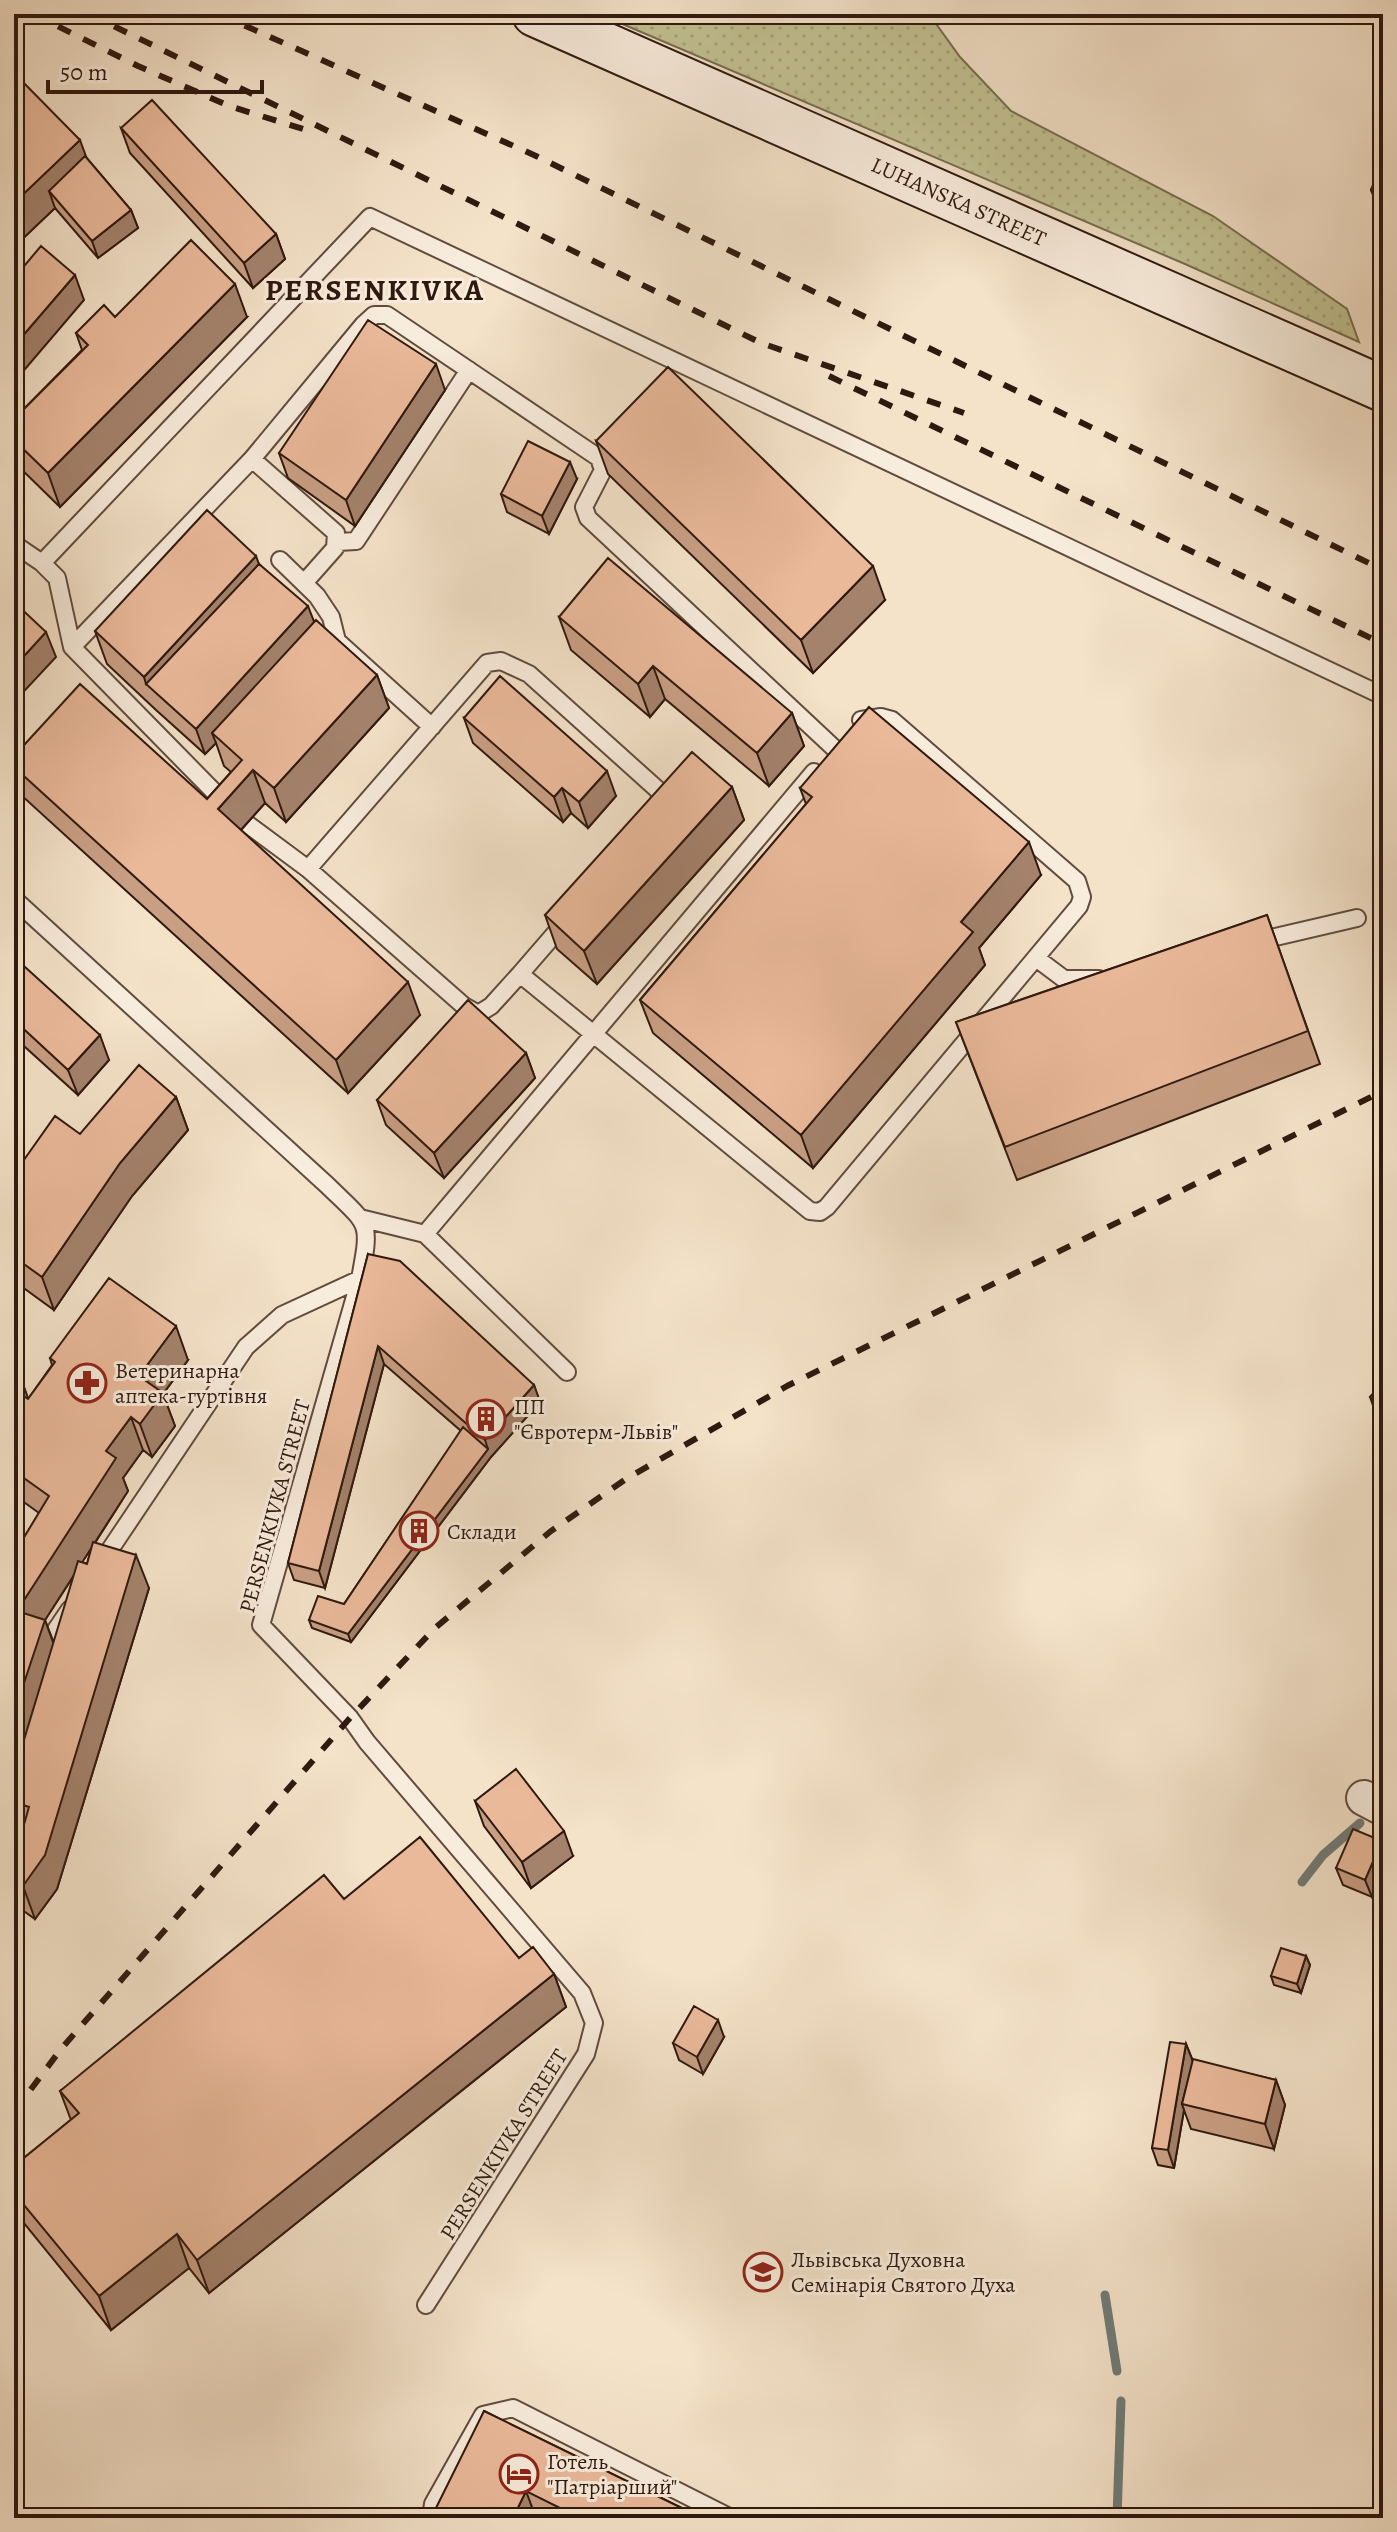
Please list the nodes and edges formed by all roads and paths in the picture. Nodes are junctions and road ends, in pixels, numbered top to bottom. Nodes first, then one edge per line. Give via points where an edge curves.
1 (535, 14) edge
2 (469, 370) junction
3 (1383, 389) edge
4 (252, 459) junction
5 (338, 542) junction
6 (14, 544) edge
7 (280, 560) dead end
8 (42, 563) junction
9 (304, 583) junction
10 (72, 647) junction
11 (1383, 696) edge
12 (432, 727) junction
13 (843, 739) junction
14 (655, 819) edge
15 (308, 869) junction
16 (14, 899) edge
17 (572, 914) edge
18 (1357, 918) dead end
19 (1235, 947) edge
20 (1036, 958) junction
21 (520, 974) junction
22 (1114, 975) edge
23 (592, 1032) junction
24 (360, 1218) junction
25 (425, 1234) junction
26 (360, 1279) junction
27 (567, 1372) dead end
28 (53, 1634) edge
29 (426, 2305) dead end
30 (431, 2518) edge
31 (731, 2518) edge

1 - 3 main road, LUHANSKA STREET
2 - 4 lane via 387,315 374,315
2 - 5 lane via 356,541
2 - 13 lane via 599,458 603,470 584,507 588,518
4 - 5 lane via 336,533
4 - 10 lane
5 - 9 lane
6 - 8 lane
7 - 9 lane
8 - 10 lane via 57,578
8 - 11 lane via 370,217
9 - 12 lane via 331,617 337,641
10 - 15 lane via 241,818
12 - 14 lane via 487,663 501,661 529,674 658,790 662,801
12 - 15 lane
13 - 20 lane via 858,721 892,720 1077,881 1079,906
13 - 23 lane
15 - 21 lane via 478,1014
16 - 24 lane
17 - 21 lane
18 - 19 lane
20 - 22 lane via 1064,979
20 - 23 lane via 820,1212 810,1211
21 - 23 lane
23 - 25 lane
24 - 25 lane
24 - 26 lane, PERSENKIVKA STREET via 368,1233
25 - 27 lane
26 - 28 lane via 282,1315 246,1347
26 - 29 lane, PERSENKIVKA STREET via 261,1625 350,1718 498,1891 582,1993 594,2023 586,2054
30 - 31 lane via 433,2504 483,2415 513,2408

